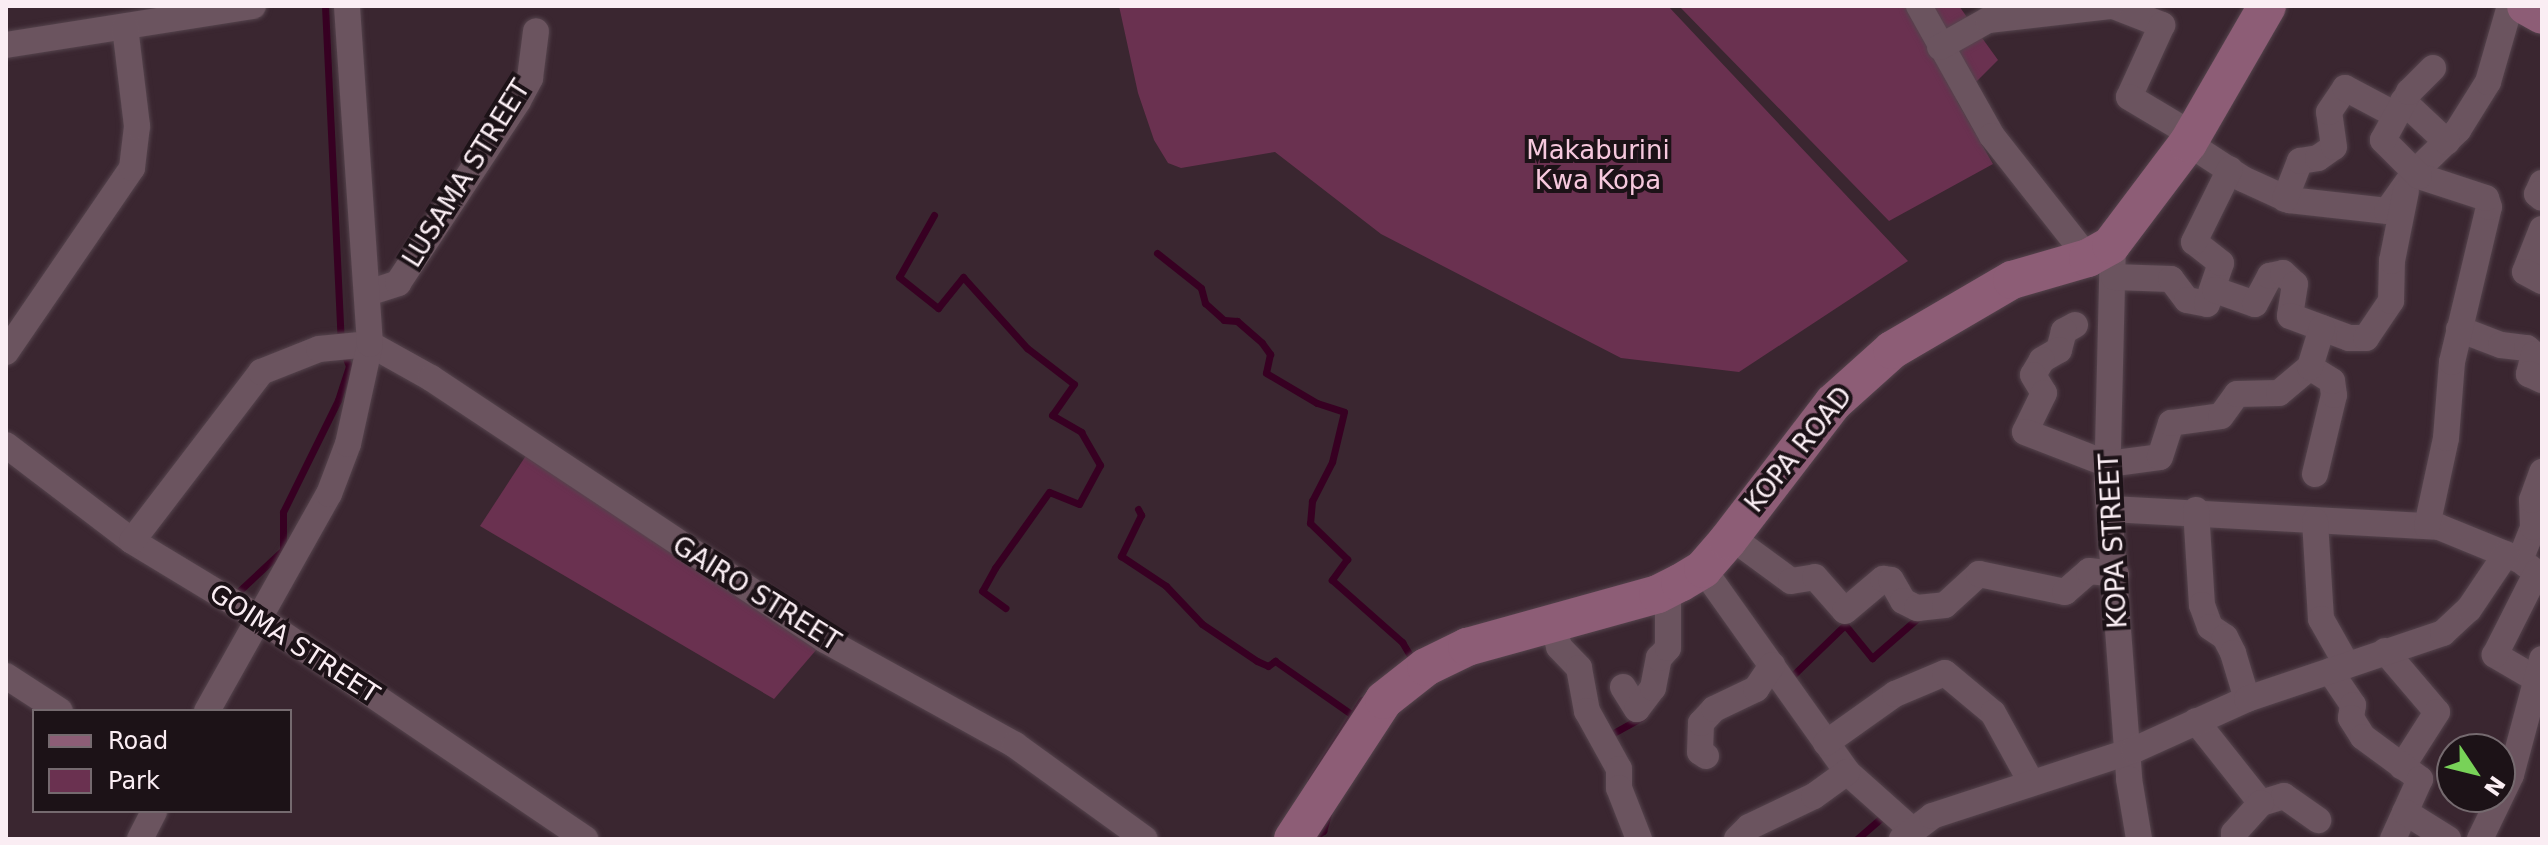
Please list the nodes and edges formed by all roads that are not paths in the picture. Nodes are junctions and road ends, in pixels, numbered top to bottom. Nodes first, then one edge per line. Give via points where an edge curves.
1 (253, 6) edge
2 (347, 6) edge
3 (1919, 6) edge
4 (2111, 6) edge
5 (2267, 6) edge
6 (2510, 6) edge
7 (2526, 6) edge
8 (2542, 15) edge
9 (125, 27) junction
10 (536, 31) dead end
11 (6, 45) edge
12 (1940, 47) junction
13 (2433, 68) dead end
14 (2398, 108) junction
15 (2447, 142) junction
16 (2188, 143) junction
17 (2230, 169) junction
18 (2410, 180) junction
19 (2542, 183) edge
20 (2542, 198) edge
21 (2285, 199) junction
22 (2542, 229) edge
23 (2105, 259) junction
24 (2542, 281) edge
25 (2215, 290) junction
26 (368, 293) junction
27 (2075, 325) dead end
28 (2322, 328) junction
29 (2459, 329) junction
30 (370, 344) junction
31 (6, 352) edge
32 (2310, 367) junction
33 (2542, 380) edge
34 (6, 445) edge
35 (2108, 464) junction
36 (2542, 472) edge
37 (2315, 474) dead end
38 (2110, 509) junction
39 (2196, 510) junction
40 (2315, 521) junction
41 (2427, 526) junction
42 (1731, 537) junction
43 (132, 541) junction
44 (2526, 565) edge
45 (1703, 569) junction
46 (2116, 574) junction
47 (1668, 589) junction
48 (259, 618) junction
49 (1551, 620) junction
50 (2385, 651) junction
51 (1772, 665) junction
52 (2339, 668) junction
53 (2539, 671) edge
54 (6, 676) edge
55 (1623, 687) dead end
56 (2247, 699) junction
57 (57, 709) edge
58 (208, 709) edge
59 (2196, 721) junction
60 (1826, 743) junction
61 (2128, 753) junction
62 (1706, 756) dead end
63 (2402, 767) junction
64 (1847, 772) junction
65 (2030, 780) junction
66 (2261, 803) junction
67 (2405, 812) junction
68 (153, 813) edge
69 (2318, 820) dead end
70 (1906, 834) edge
71 (140, 839) edge
72 (585, 839) edge
73 (1145, 839) edge
74 (1293, 839) edge
75 (1639, 839) edge
76 (1737, 839) edge
77 (2139, 839) edge
78 (2234, 839) edge
79 (2393, 839) edge
80 (2448, 839) edge
81 (2480, 839) edge

1 - 9 street
2 - 26 street
3 - 12 street
4 - 12 street via 1988,20
4 - 16 street via 2162,25 2129,97 2181,128
5 - 16 street
6 - 15 street via 2488,82
7 - 8 street
9 - 11 street
9 - 31 street via 137,126 132,168
10 - 26 street, LUSAMA STREET via 530,78 518,101 398,283
12 - 23 street via 1992,136
13 - 14 street
14 - 15 street
14 - 18 street via 2383,140
14 - 21 street via 2345,88 2329,112 2334,147 2318,158 2300,161
15 - 18 street
16 - 17 street
16 - 23 street
17 - 21 street
17 - 25 street via 2194,242 2220,259
18 - 21 street via 2387,211 2322,208
18 - 28 street via 2387,309 2366,338
18 - 29 street via 2489,201
19 - 20 street via 2537,194
22 - 24 street via 2525,272
23 - 25 street via 2171,279 2187,300 2199,305 2207,304
23 - 35 street, KOPA STREET
23 - 42 street, KOPA ROAD via 2012,280 1892,350 1833,403
25 - 28 street via 2255,304 2270,276 2283,273 2295,284 2290,316
26 - 30 street
27 - 35 street via 2064,331 2059,350 2037,367 2033,381 2044,393 2025,432
28 - 32 street
29 - 33 street via 2495,344 2527,348 2534,354 2529,372
29 - 41 street via 2446,438
30 - 43 street via 319,349 261,372
30 - 48 street via 348,444 329,494
30 - 73 street, GAIRO STREET via 431,378 825,640 1015,745
32 - 35 street via 2279,393 2240,394 2221,416 2171,423 2160,457
32 - 37 street via 2332,381 2334,395
34 - 43 street, GOIMA STREET
35 - 38 street, KOPA STREET
36 - 44 street via 2532,500
38 - 39 street
38 - 46 street, KOPA STREET
39 - 40 street
39 - 56 street via 2202,605 2210,627 2225,637 2233,653
40 - 41 street
40 - 52 street via 2321,619
41 - 44 street
42 - 45 street, KOPA ROAD
42 - 46 street via 1791,581 1815,577 1845,611 1883,579 1891,580 1903,601 1917,608 1945,605 1979,574 2065,592 2089,571
43 - 48 street, GOIMA STREET
44 - 50 street via 2456,624
44 - 53 street via 2495,655
45 - 47 street, KOPA ROAD
45 - 51 street
46 - 61 street, KOPA STREET
47 - 49 street, KOPA ROAD
47 - 55 street via 1668,648 1659,658 1653,688 1637,709
48 - 58 street
48 - 72 street, GOIMA STREET
49 - 74 street, KOPA ROAD via 1453,654 1426,667 1384,700
49 - 75 street via 1559,647 1579,668 1587,711 1619,769 1619,788
50 - 52 street
50 - 63 street via 2437,712
51 - 60 street
51 - 62 street via 1756,689 1714,709 1701,723 1700,752
52 - 56 street
52 - 63 street via 2353,705 2351,718 2363,737
53 - 81 street via 2515,764
54 - 57 street
56 - 59 street
59 - 61 street
59 - 66 street
60 - 64 street
60 - 65 street via 1895,694 1945,673 1993,713
61 - 65 street
61 - 77 street, KOPA STREET
63 - 67 street via 2420,779
64 - 70 street
64 - 76 street via 1814,796 1749,827
65 - 70 street via 1932,816
66 - 69 street via 2284,796
66 - 78 street
67 - 79 street
67 - 80 street
68 - 71 street

